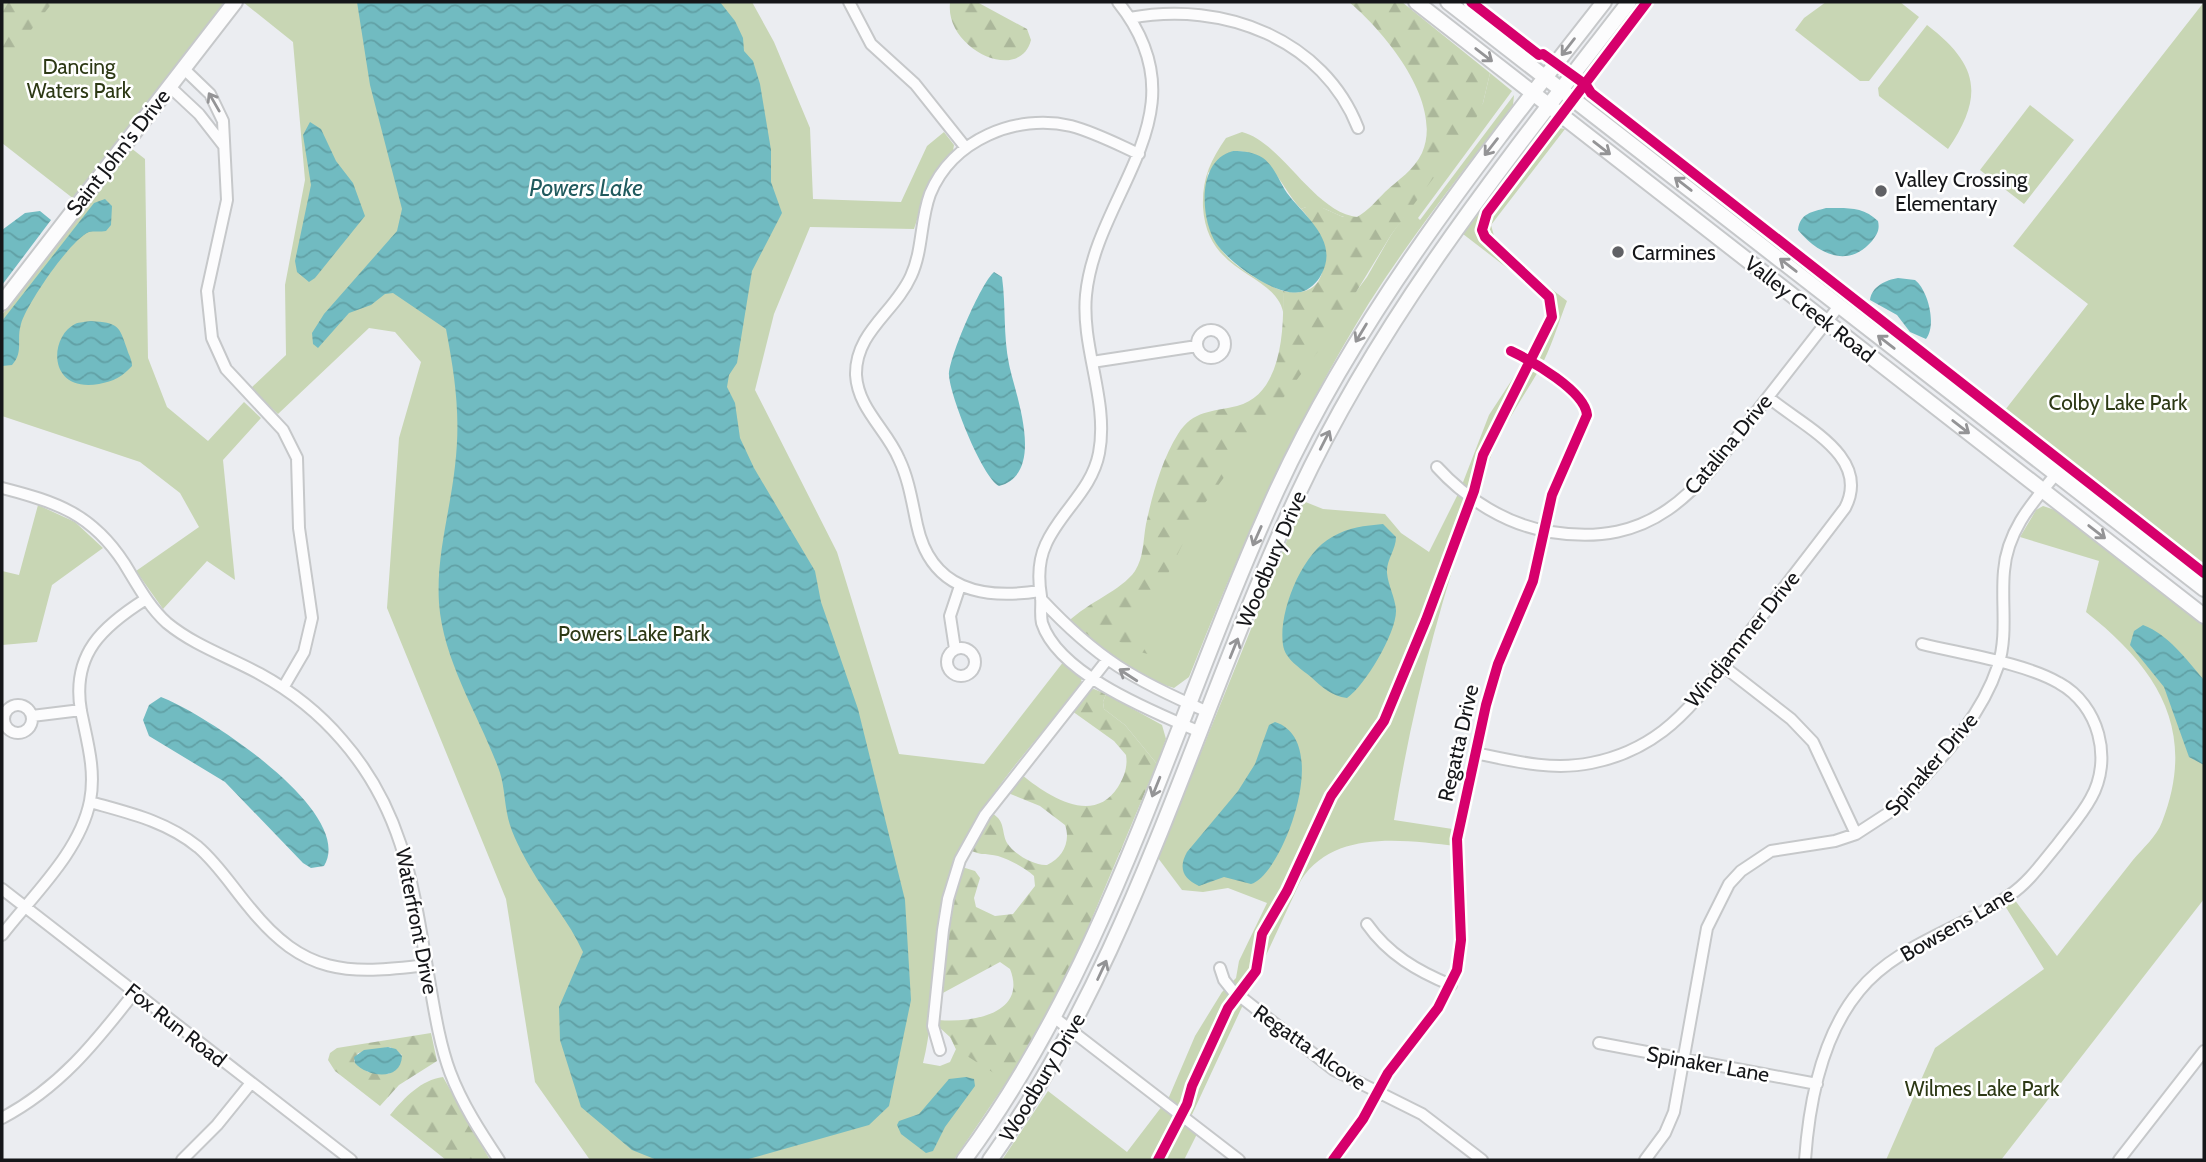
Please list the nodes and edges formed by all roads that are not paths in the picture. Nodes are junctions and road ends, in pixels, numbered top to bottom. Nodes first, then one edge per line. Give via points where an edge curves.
1 (235, 2) edge
2 (849, 2) edge
3 (1118, 2) edge
4 (1183, 2) edge
5 (1416, 2) edge
6 (1448, 2) edge
7 (1604, 2) edge
8 (1629, 2) edge
9 (1234, 9) dead end
10 (1130, 18) junction
11 (183, 68) junction
12 (1545, 77) junction
13 (169, 86) junction
14 (1561, 90) junction
15 (1533, 93) junction
16 (1549, 106) junction
17 (1358, 128) dead end
18 (225, 146) junction
19 (966, 148) junction
20 (1139, 154) junction
21 (2, 303) edge
22 (1839, 306) junction
23 (1827, 322) junction
24 (1197, 346) dead end
25 (1511, 351) dead end
26 (1091, 362) junction
27 (1768, 397) junction
28 (1437, 467) dead end
29 (2056, 474) junction
30 (2, 488) edge
31 (2043, 490) junction
32 (1543, 531) junction
33 (960, 586) junction
34 (2204, 589) edge
35 (1041, 595) junction
36 (146, 599) junction
37 (2204, 616) edge
38 (1922, 644) dead end
39 (954, 649) dead end
40 (1107, 660) junction
41 (1999, 663) junction
42 (1723, 666) junction
43 (1093, 677) junction
44 (284, 688) junction
45 (1189, 704) junction
46 (81, 710) junction
47 (1208, 712) junction
48 (32, 716) dead end
49 (1181, 724) junction
50 (1200, 732) junction
51 (1475, 753) junction
52 (90, 802) junction
53 (1856, 834) junction
54 (2, 889) edge
55 (24, 906) junction
56 (1367, 924) dead end
57 (2, 935) edge
58 (426, 965) junction
59 (1220, 968) dead end
60 (1451, 985) junction
61 (134, 993) junction
62 (1055, 1018) junction
63 (1071, 1031) junction
64 (1599, 1043) dead end
65 (940, 1050) dead end
66 (2204, 1051) edge
67 (1683, 1059) junction
68 (251, 1083) junction
69 (1817, 1084) junction
70 (1376, 1093) junction
71 (2, 1118) edge
72 (182, 1160) edge
73 (351, 1160) edge
74 (499, 1160) edge
75 (964, 1160) edge
76 (990, 1160) edge
77 (1238, 1160) edge
78 (1333, 1160) edge
79 (1482, 1160) edge
80 (1645, 1160) edge
81 (1805, 1160) edge
82 (2119, 1160) edge

1 - 11 main road, Saint John's Drive
2 - 19 street via 868,41 918,87
3 - 10 street
4 - 10 street
5 -> 15 main road, Valley Creek Road
6 - 12 main road, Valley Creek Road
7 -> 12 main road, Woodbury Drive
8 - 14 main road, Woodbury Drive
9 - 17 street via 1270,23 1312,54 1341,91
10 - 20 street via 1143,46 1151,82 1149,121
11 - 13 main road, Saint John's Drive
18 -> 11 street via 218,108
12 - 14 main road, Valley Creek Road
12 - 15 main road, Woodbury Drive
13 - 18 street
13 - 21 main road, Saint John's Drive
14 - 16 main road, Woodbury Drive
22 -> 14 main road, Valley Creek Road
15 - 16 main road, Valley Creek Road
15 -> 45 main road, Woodbury Drive via 1411,256 1334,379 1278,489
16 -> 23 main road, Valley Creek Road
47 -> 16 main road, Woodbury Drive via 1288,516 1343,405 1424,272
18 - 44 street via 227,200 209,275 209,323 226,369 283,430 299,472 299,528 312,618 304,652
19 - 20 street via 1007,128 1043,122 1079,128
19 - 33 street via 935,183 924,212 912,275 903,293 867,334 856,376 863,402 890,440 905,472 927,552
20 - 26 street via 1090,273 1085,311
22 - 23 street, Catalina Drive
29 -> 22 main road, Valley Creek Road
23 - 27 street, Catalina Drive
23 -> 31 main road, Valley Creek Road
24 - 26 street
25 - 32 street, Regatta Drive via 1531,361 1586,406 1587,415 1552,495
26 - 35 street via 1101,424 1099,455 1087,485 1046,544 1039,570
27 - 32 street, Catalina Drive via 1695,490 1658,517 1604,534
27 - 42 street, Windjammer Drive via 1845,458 1853,490 1845,508
28 - 32 street, Catalina Drive via 1471,498
29 - 31 street, Spinaker Drive
29 - 34 main road, Valley Creek Road
30 - 36 street, Waterfront Drive via 53,502 82,517 109,543
31 -> 37 main road, Valley Creek Road
31 - 41 street, Spinaker Drive via 2007,551
32 - 51 street, Regatta Drive via 1527,598 1492,680
33 - 35 street via 1003,596
33 - 39 street via 950,616
35 - 40 street via 1066,627
35 - 43 street via 1041,619 1049,636
36 - 44 street, Waterfront Drive via 186,638
36 - 46 street via 108,624 94,641 81,677
38 - 41 street, Bowsens Lane
40 - 43 street
45 -> 40 street via 1142,683
41 - 53 street, Spinaker Drive via 1969,726 1896,808
41 - 69 street, Bowsens Lane via 2060,683 2085,705 2101,752 2092,797 2019,888 1905,954 1864,985 1833,1032
42 - 51 street, Windjammer Drive via 1663,731 1607,760 1546,766
42 - 53 street via 1802,728
43 - 49 street via 1130,702
43 - 65 street via 985,815 957,866 944,918 933,1026
44 - 58 street, Waterfront Drive via 310,707 360,760 386,806 405,849
45 - 47 street
45 - 49 main road, Woodbury Drive
46 - 48 street
46 - 52 street via 92,761
47 - 50 main road, Woodbury Drive
49 - 50 street
49 -> 62 main road, Woodbury Drive via 1105,915
63 -> 50 main road, Woodbury Drive via 1122,928
51 - 60 street, Regatta Drive via 1457,839 1460,956
52 - 55 street via 74,841
52 - 58 street via 149,819 185,837 201,849 264,925 320,963 370,972
53 - 67 street, Spinaker Drive via 1771,851 1729,884 1707,928
54 - 55 street, Fox Run Road
55 - 57 street
55 - 61 street, Fox Run Road
56 - 60 street via 1381,943 1404,961
58 - 74 street, Waterfront Drive via 450,1072
59 - 70 street, Regatta Alcove via 1238,995 1314,1056
60 - 70 street, Regatta Drive
61 - 68 street, Fox Run Road
61 - 71 street via 66,1074
62 - 63 street
62 - 75 main road, Woodbury Drive
63 - 76 main road, Woodbury Drive
63 - 77 street
64 - 67 street, Spinaker Lane
66 - 82 street
67 - 69 street, Spinaker Lane
67 - 80 street, Spinaker Drive via 1674,1112
68 - 72 street
68 - 73 street, Fox Run Road
69 - 81 street, Bowsens Lane
70 - 78 street, Regatta Drive
70 - 79 street via 1422,1114

